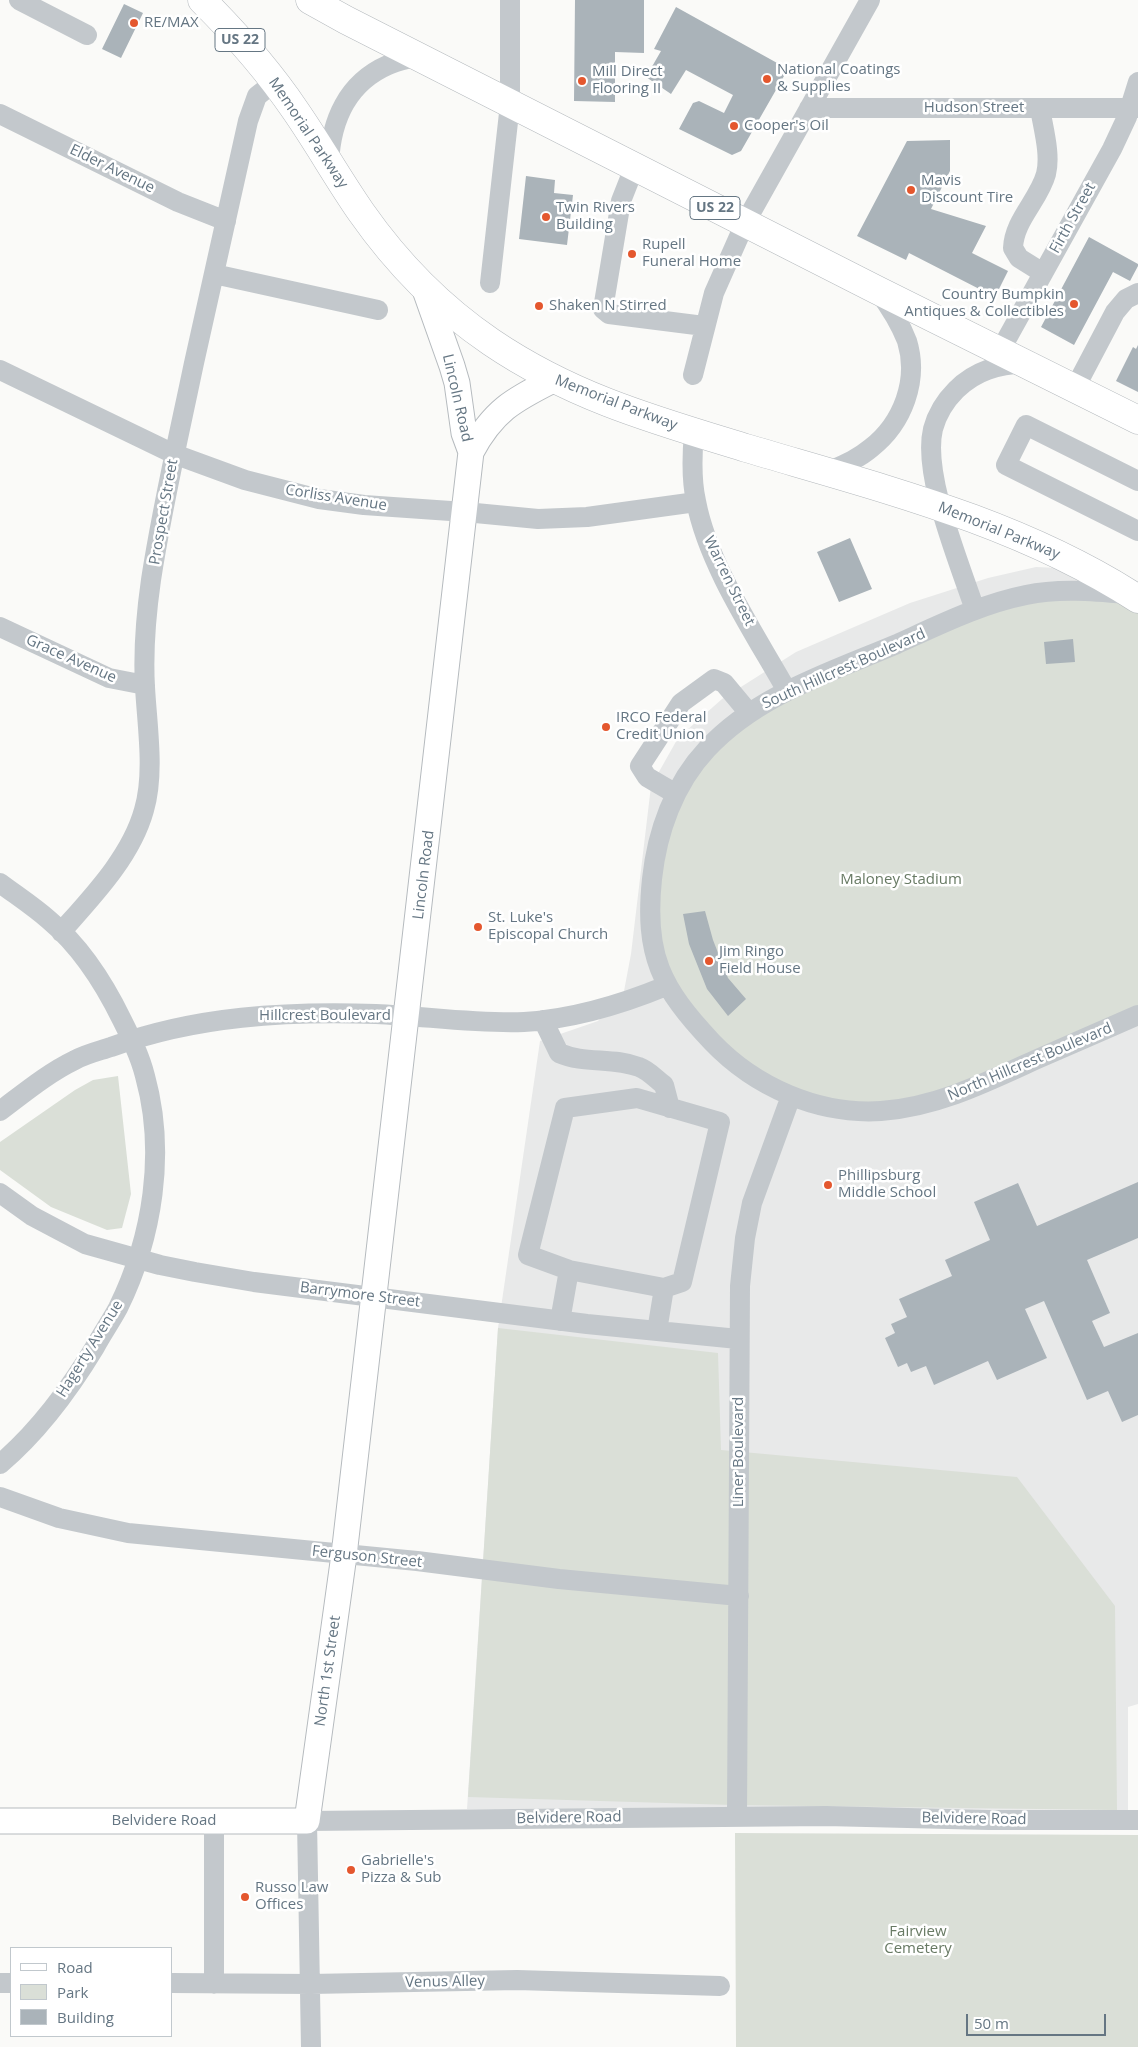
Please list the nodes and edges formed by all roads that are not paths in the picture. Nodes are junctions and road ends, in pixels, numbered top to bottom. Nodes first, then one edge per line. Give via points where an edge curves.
1 (19, 0) edge
2 (202, 0) edge
3 (310, 0) edge
4 (510, 0) edge
5 (870, 0) edge
6 (87, 34) dead end
7 (418, 56) junction
8 (275, 82) junction
9 (1138, 82) edge
10 (510, 104) junction
11 (809, 108) junction
12 (1040, 108) junction
13 (1134, 108) edge
14 (0, 114) edge
15 (329, 163) junction
16 (634, 168) junction
17 (226, 221) junction
18 (745, 223) junction
19 (1043, 273) junction
20 (214, 274) junction
21 (490, 283) dead end
22 (424, 287) junction
23 (877, 290) junction
24 (1138, 293) edge
25 (378, 310) dead end
26 (704, 326) junction
27 (1000, 351) junction
28 (1026, 363) junction
29 (0, 370) edge
30 (692, 375) dead end
31 (553, 380) junction
32 (1075, 388) junction
33 (1138, 420) edge
34 (694, 432) junction
35 (471, 452) junction
36 (174, 454) junction
37 (827, 472) junction
38 (1138, 481) edge
39 (696, 502) junction
40 (942, 508) junction
41 (466, 512) junction
42 (1138, 531) edge
43 (1134, 597) edge
44 (975, 610) junction
45 (0, 626) edge
46 (145, 685) junction
47 (787, 691) junction
48 (749, 713) junction
49 (676, 794) junction
50 (0, 883) edge
51 (61, 932) junction
52 (666, 986) junction
53 (1138, 1015) edge
54 (407, 1016) junction
55 (542, 1020) junction
56 (132, 1039) junction
57 (791, 1096) junction
58 (670, 1108) junction
59 (0, 1111) edge
60 (0, 1193) edge
61 (137, 1258) junction
62 (569, 1270) junction
63 (664, 1288) junction
64 (374, 1297) junction
65 (560, 1321) junction
66 (657, 1331) junction
67 (738, 1339) junction
68 (0, 1464) edge
69 (0, 1497) edge
70 (344, 1555) junction
71 (739, 1596) junction
72 (737, 1816) junction
73 (1138, 1820) edge
74 (0, 1821) edge
75 (214, 1821) junction
76 (307, 1821) junction
77 (172, 1983) edge
78 (214, 1984) junction
79 (311, 1984) junction
80 (720, 1986) dead end
81 (311, 2047) edge

1 - 6 street
2 - 8 highway, Memorial Parkway / US 22
3 - 7 highway, US 22
4 - 10 street
5 - 11 street
7 - 10 highway, US 22
7 - 15 street via 382,68 356,89 333,127
8 - 15 highway, Memorial Parkway / US 22
8 - 17 street, Prospect Street via 257,96 251,107
9 - 13 street, Firth Street
10 - 16 highway, US 22
10 - 21 street
11 - 12 street, Hudson Street
11 - 18 street
12 - 13 street, Hudson Street
12 - 19 street via 1046,173 1015,232 1013,248 1020,258
13 - 19 street, Firth Street
14 - 17 street, Elder Avenue via 178,202
15 - 22 highway, Memorial Parkway / US 22 via 378,235
16 - 18 highway, US 22
16 - 26 street via 621,201 603,309 609,314
17 - 20 street, Prospect Street
18 - 23 highway, US 22
18 - 26 street via 717,286
19 - 27 street, Firth Street
20 - 25 street
20 - 36 street, Prospect Street
22 - 31 highway, Memorial Parkway / US 22 via 488,340
22 - 35 main road, Lincoln Road via 452,366 464,433
23 - 27 highway, US 22
23 - 37 street via 893,312 906,340 911,363 909,388 900,412 884,436 860,456
24 - 32 street via 1126,299 1115,312
26 - 30 street
27 - 28 highway, US 22
28 - 32 highway, US 22
28 - 40 street via 987,368 963,383 944,405 933,429 931,449
29 - 36 street, Corliss Avenue
31 - 34 highway, Memorial Parkway / US 22 via 600,400
31 - 35 main road, Lincoln Road via 517,398 499,412 484,429
32 - 33 highway, US 22
34 - 37 highway, Memorial Parkway / US 22
34 - 39 street, Warren Street via 692,455
35 - 41 main road, Lincoln Road
36 - 41 street, Corliss Avenue via 245,480 319,499 364,506
36 - 46 street, Prospect Street via 151,582
37 - 40 highway, Memorial Parkway / US 22
38 - 42 street via 1026,425 1006,465
39 - 41 street, Corliss Avenue via 562,519
39 - 47 street, Warren Street via 711,552 722,575
40 - 43 highway, Memorial Parkway / US 22 via 1046,547
40 - 44 street
41 - 54 main road, Lincoln Road
43 - 44 street, South Hillcrest Boulevard via 1088,591 1044,592 1010,598
44 - 47 street, South Hillcrest Boulevard
45 - 46 street, Grace Avenue via 109,678
46 - 51 street, Prospect Street via 148,776 140,824 124,853
47 - 48 street, South Hillcrest Boulevard
48 - 49 street, South Hillcrest Boulevard via 705,751
48 - 49 street via 724,683 714,678 681,703 640,766 647,777
49 - 52 street, South Hillcrest Boulevard via 658,843 651,890 652,942 655,960
50 - 51 street, Hagerty Avenue
51 - 56 street, Hagerty Avenue via 97,975
52 - 55 street, Hillcrest Boulevard via 619,1005
52 - 57 street, North Hillcrest Boulevard via 697,1026 738,1066
53 - 57 street, North Hillcrest Boulevard via 955,1096 931,1102 880,1111 851,1110 821,1106
54 - 55 street, Hillcrest Boulevard via 474,1021
54 - 56 street, Hillcrest Boulevard via 265,1015 166,1030
54 - 64 main road, Lincoln Road
55 - 58 street via 559,1053 572,1058 614,1060 640,1067 664,1085
56 - 59 street, Hillcrest Boulevard via 76,1059
56 - 61 street, Hagerty Avenue via 145,1075 155,1145 149,1221
57 - 67 street, Liner Boulevard via 752,1203 740,1286
58 - 62 street via 637,1098 565,1108 528,1254
58 - 63 street via 720,1122 682,1282
60 - 61 street, Barrymore Street via 66,1235 85,1244
61 - 64 street, Barrymore Street via 246,1281
61 - 68 street, Hagerty Avenue via 118,1308 79,1373 48,1414
62 - 63 street
62 - 65 street
63 - 66 street
64 - 65 street, Barrymore Street
64 - 70 main road, North 1st Street
65 - 66 street, Barrymore Street
66 - 67 street, Barrymore Street
67 - 71 street, Liner Boulevard
69 - 70 street, Ferguson Street via 59,1518 128,1533
70 - 71 street, Ferguson Street
70 - 76 main road, North 1st Street
71 - 72 street, Liner Boulevard
72 - 73 street, Belvidere Road
72 - 76 street, Belvidere Road
74 - 75 main road, Belvidere Road
75 - 76 main road, Belvidere Road
75 - 78 street
76 - 79 street, North 1st Street
77 - 78 street, Venus Alley
78 - 79 street, Venus Alley
79 - 80 street, Venus Alley via 518,1980
79 - 81 street, North 1st Street

